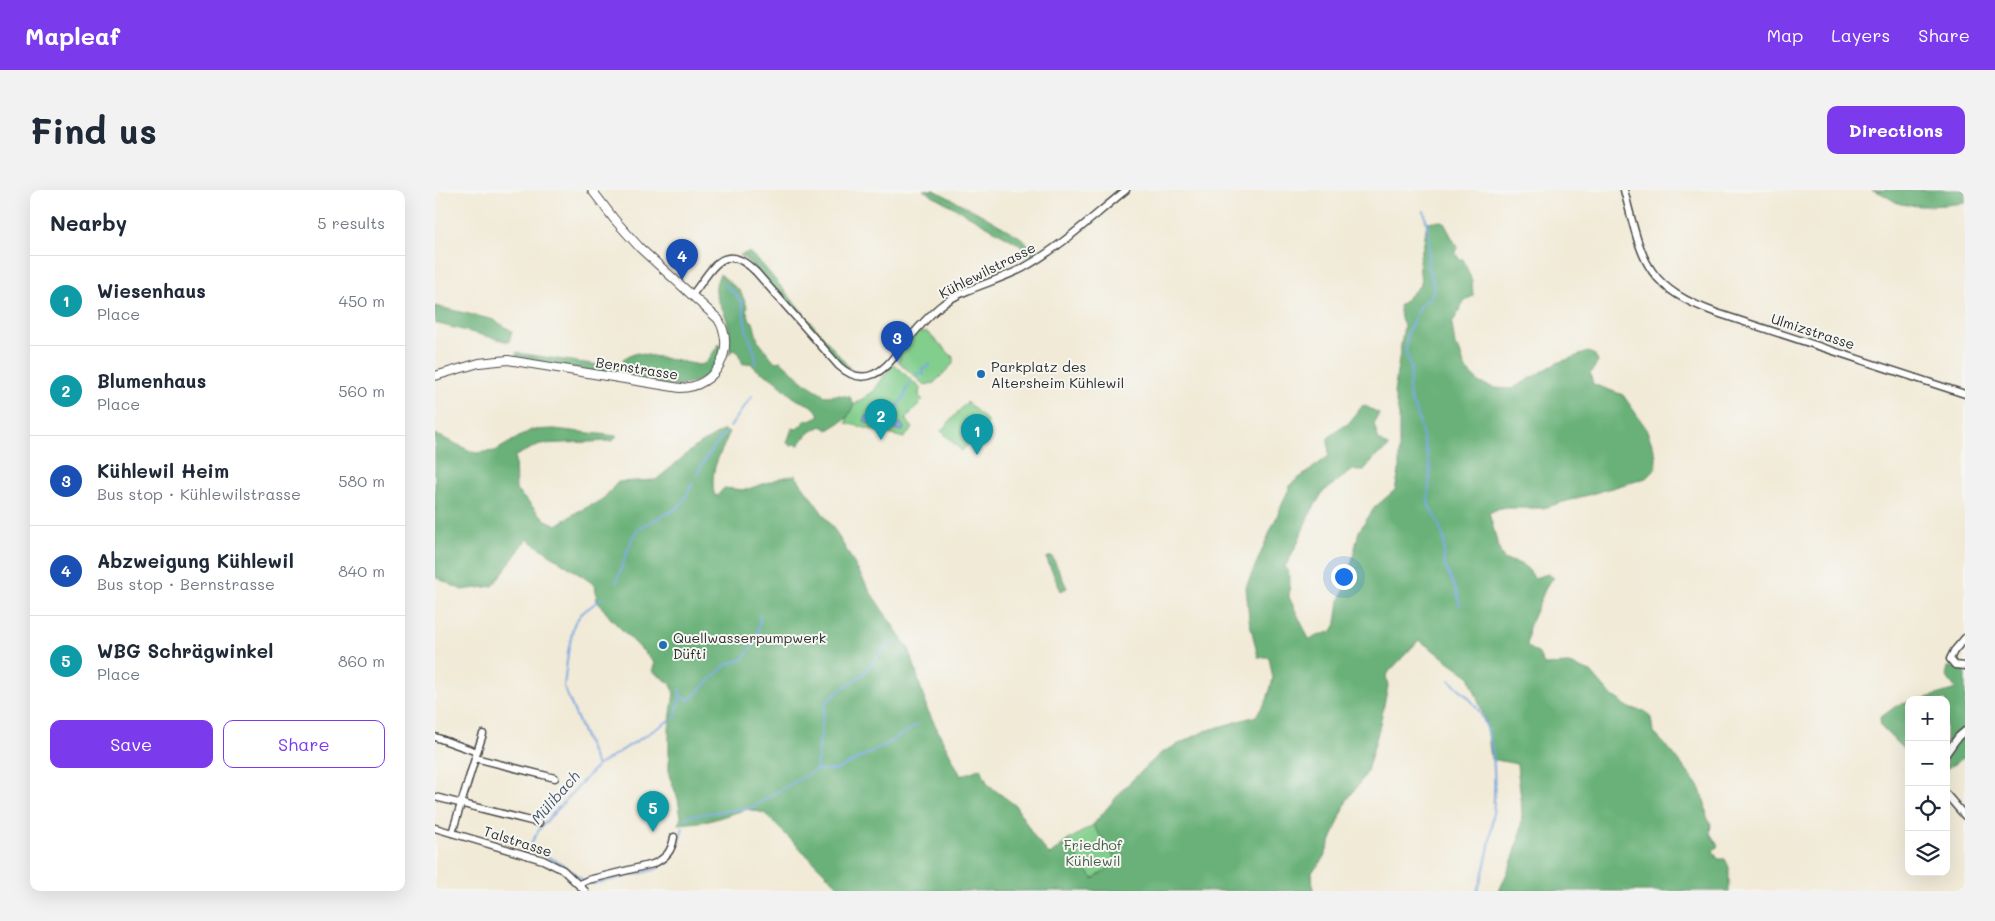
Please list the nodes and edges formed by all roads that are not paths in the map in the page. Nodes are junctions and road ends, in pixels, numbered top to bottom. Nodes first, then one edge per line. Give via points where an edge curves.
1 (591, 190) edge
2 (1126, 190) edge
3 (1624, 190) edge
4 (692, 295) junction
5 (435, 376) edge
6 (1965, 394) edge
7 (1965, 638) edge
8 (1965, 666) edge
9 (1965, 731) edge
10 (483, 734) dead end
11 (435, 737) edge
12 (1950, 748) edge
13 (476, 754) junction
14 (555, 778) dead end
15 (435, 797) edge
16 (1950, 799) edge
17 (461, 805) junction
18 (1965, 816) edge
19 (539, 823) dead end
20 (435, 828) edge
21 (452, 834) junction
22 (674, 838) dead end
23 (583, 882) junction
24 (585, 891) edge

1 - 4 street, Bernstrasse via 640,248
2 - 4 street, Kühlewilstrasse via 1079,230 1039,258 1010,275 964,292 943,304 885,367 869,376 855,376 839,366 757,272 743,261 729,258 718,262
3 - 6 street, Ulmizstrasse via 1647,265 1660,281 1691,304
4 - 5 street, Bernstrasse via 718,319 726,339 724,357 717,370 708,380 694,386 673,388 508,360 479,363
7 - 8 street via 1950,659 1955,665
9 - 12 street
10 - 13 street
11 - 13 street
13 - 14 street
13 - 17 street
15 - 17 street
16 - 18 street
17 - 19 street
17 - 21 street
20 - 21 street, Talstrasse
21 - 23 street, Talstrasse via 543,860
22 - 23 street via 670,852 661,861
23 - 24 street, Talstrasse

